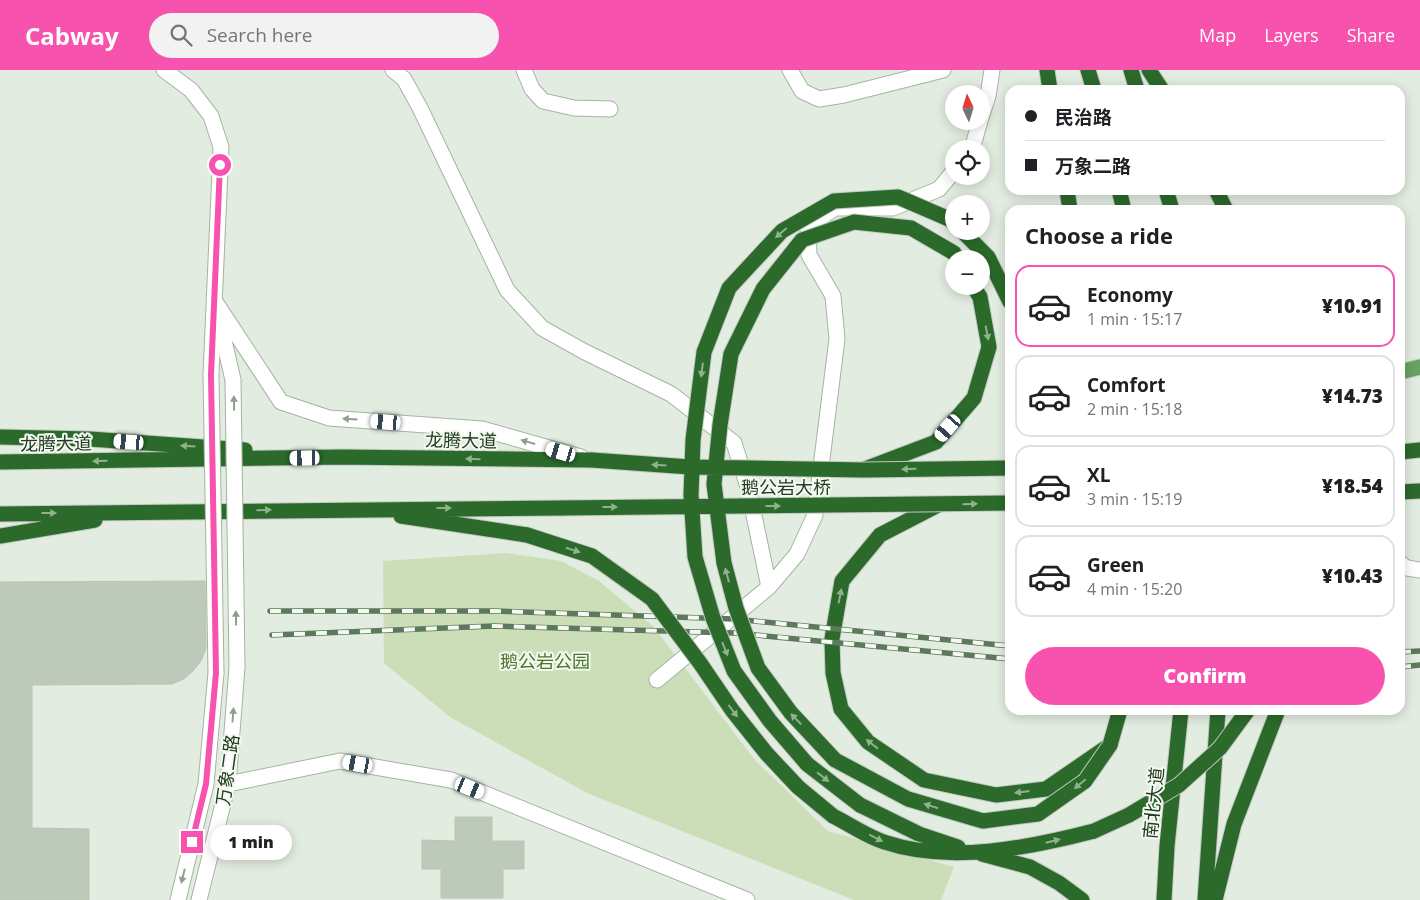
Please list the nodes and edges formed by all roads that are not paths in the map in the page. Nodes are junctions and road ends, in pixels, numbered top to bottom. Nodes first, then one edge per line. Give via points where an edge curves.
1 (164, 70) edge
2 (393, 70) edge
3 (524, 70) edge
4 (790, 70) edge
5 (943, 70) edge
6 (992, 70) edge
7 (1047, 70) edge
8 (1088, 70) edge
9 (1124, 70) edge
10 (1131, 70) edge
11 (1150, 70) edge
12 (990, 85) edge
13 (1049, 85) edge
14 (1092, 85) edge
15 (1128, 85) edge
16 (1136, 85) edge
17 (1159, 85) edge
18 (610, 109) dead end
19 (945, 181) edge
20 (945, 217) edge
21 (971, 240) edge
22 (949, 250) edge
23 (1005, 292) edge
24 (978, 295) edge
25 (214, 300) junction
26 (1420, 367) edge
27 (1405, 371) edge
28 (0, 437) edge
29 (1420, 450) edge
30 (1405, 452) edge
31 (342, 457) junction
32 (592, 460) junction
33 (0, 462) edge
34 (1005, 468) edge
35 (864, 470) junction
36 (1420, 491) edge
37 (1405, 492) edge
38 (1005, 503) edge
39 (938, 505) junction
40 (355, 509) junction
41 (138, 513) junction
42 (0, 514) edge
43 (0, 536) edge
44 (1405, 567) edge
45 (1420, 570) edge
46 (769, 587) junction
47 (657, 680) dead end
48 (1119, 715) edge
49 (1180, 715) edge
50 (1218, 715) edge
51 (1244, 715) edge
52 (1276, 715) edge
53 (1110, 745) junction
54 (228, 784) junction
55 (974, 852) junction
56 (178, 900) edge
57 (199, 900) edge
58 (747, 900) edge
59 (1082, 900) edge
60 (1164, 900) edge
61 (1204, 900) edge
62 (1216, 900) edge

1 - 25 street, 万象二路 via 191,90 211,116 221,147
2 - 46 street via 404,79 420,108 507,290 542,328 671,394 734,443 748,487
3 - 18 street via 532,89 543,101 574,108
4 - 5 street via 802,91 819,99 844,96
6 - 12 street
7 - 13 highway
8 - 14 highway
9 - 15 main road
10 - 16 highway
11 - 17 highway
19 - 46 street via 939,188 893,208 835,208 808,226 809,255 833,296 837,339 815,515 797,554
20 -> 55 highway, bridge via 898,197 834,201 782,231 729,288 704,352 693,440 691,496 695,557 713,618 734,671 770,721 807,764 860,805 918,834
21 - 23 highway via 988,257
53 -> 22 highway, bridge via 1085,782 1038,814 982,822 908,799 835,760 790,713 758,668 736,608 724,563 714,484 731,354 763,289 802,240 854,222 911,228
24 -> 35 highway via 989,347 974,398 936,442
32 -> 25 street via 482,429 329,418 281,402
54 -> 25 street, 万象二路, bridge via 237,666 233,380
25 -> 56 street, 万象二路, bridge via 211,375 216,673 206,784
26 - 27 main road
31 -> 28 highway via 90,438
29 - 30 highway
32 -> 31 highway, 龙腾大道
31 -> 33 highway, 龙腾大道
35 -> 32 highway, 鹅公岩大桥, bridge via 690,467
34 -> 35 highway, 鹅公岩大桥, bridge
36 - 37 highway
39 -> 38 highway, 鹅公岩大桥, bridge
40 -> 39 highway, 鹅公岩大桥, bridge
53 -> 39 highway, bridge via 1046,789 996,795 924,780 868,742 841,709 833,673 832,639 842,581 880,535
41 -> 40 highway
40 -> 55 highway, bridge via 527,535 592,556 652,599 768,754 798,787 833,816 883,842 922,851
42 -> 41 highway
41 - 43 highway
44 - 45 street
46 - 47 street
48 - 53 highway
49 - 60 highway, 南北大道
50 - 61 highway
55 -> 51 highway, bridge via 1046,844 1094,831 1129,815 1179,785 1220,748
52 - 62 highway via 1234,824
54 - 57 street, 万象二路
54 - 58 street via 340,760 451,780
55 - 59 highway via 1030,867

